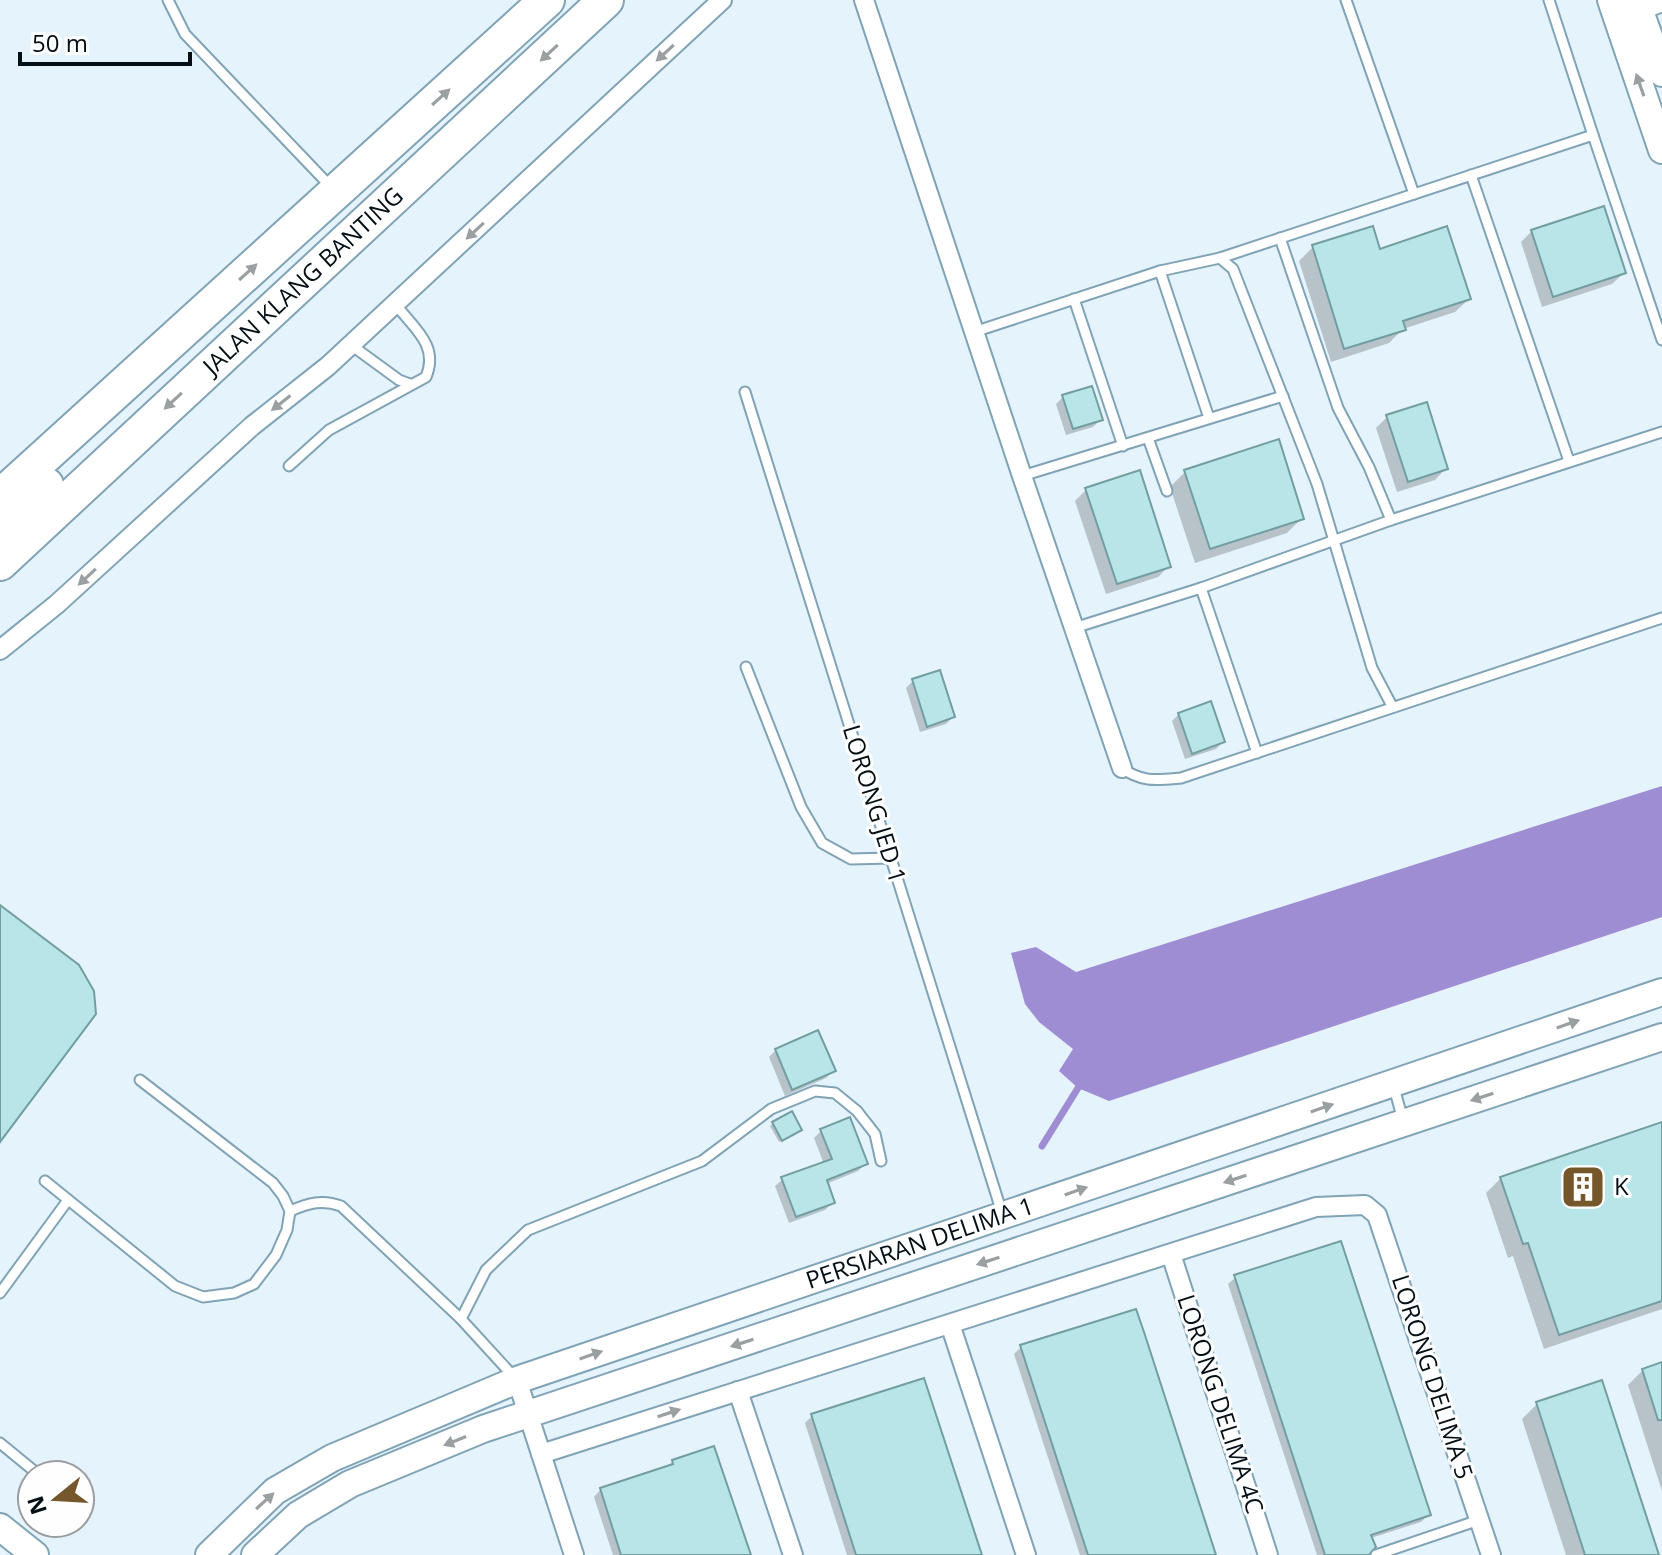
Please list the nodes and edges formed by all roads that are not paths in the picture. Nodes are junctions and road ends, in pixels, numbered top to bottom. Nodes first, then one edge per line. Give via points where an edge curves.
1 (168, 0) edge
2 (547, 0) edge
3 (606, 0) edge
4 (722, 0) edge
5 (865, 0) edge
6 (1346, 0) edge
7 (1549, 0) edge
8 (1633, 6) edge
9 (1662, 73) edge
10 (1593, 135) junction
11 (1662, 150) edge
12 (1471, 175) junction
13 (336, 193) junction
14 (1414, 194) junction
15 (1280, 238) junction
16 (1220, 258) junction
17 (1160, 271) junction
18 (1074, 299) junction
19 (396, 305) junction
20 (190, 324) junction
21 (974, 333) junction
22 (1662, 340) edge
23 (351, 345) junction
24 (410, 384) junction
25 (745, 392) dead end
26 (1283, 396) junction
27 (1209, 418) junction
28 (1662, 432) edge
29 (1148, 438) junction
30 (1123, 446) junction
31 (1569, 461) junction
32 (289, 466) dead end
33 (1022, 476) junction
34 (1167, 491) dead end
35 (0, 497) edge
36 (1391, 520) junction
37 (0, 529) edge
38 (1334, 540) junction
39 (0, 563) edge
40 (1201, 588) junction
41 (1662, 618) edge
42 (1074, 628) junction
43 (0, 650) edge
44 (746, 667) dead end
45 (1392, 706) junction
46 (1257, 753) junction
47 (1122, 768) joint
48 (891, 858) junction
49 (1662, 992) edge
50 (1662, 1037) edge
51 (140, 1080) dead end
52 (1393, 1084) junction
53 (1403, 1123) junction
54 (881, 1161) dead end
55 (45, 1181) dead end
56 (68, 1200) junction
57 (290, 1211) junction
58 (1003, 1216) junction
59 (1171, 1254) junction
60 (0, 1293) edge
61 (461, 1319) junction
62 (950, 1324) junction
63 (517, 1380) junction
64 (738, 1391) junction
65 (528, 1414) junction
66 (0, 1443) edge
67 (541, 1454) junction
68 (20, 1459) edge
69 (1479, 1520) junction
70 (0, 1527) edge
71 (35, 1555) edge
72 (209, 1555) edge
73 (255, 1555) edge
74 (574, 1555) edge
75 (793, 1555) edge
76 (1026, 1555) edge
77 (1268, 1555) edge
78 (1376, 1555) edge
79 (1491, 1555) edge

1 - 13 lane via 185,34
13 -> 2 highway, JALAN KLANG BANTING
3 -> 39 highway, JALAN KLANG BANTING
4 -> 19 street
5 - 21 street
6 - 14 lane
7 - 10 lane
8 - 9 street
11 -> 8 street
10 - 12 lane
10 - 22 lane
12 - 14 lane
12 - 31 lane
20 -> 13 highway, JALAN KLANG BANTING
14 - 15 lane
15 - 16 lane
15 - 36 lane via 1338,408
16 - 17 lane
16 - 26 lane via 1233,269
17 - 18 lane
17 - 27 lane
18 - 21 lane
18 - 30 lane
19 - 23 street
19 - 24 lane via 430,349 426,377
20 - 35 highway, JALAN KLANG BANTING
20 - 37 highway via 41,491
21 - 33 street
23 - 24 lane
23 -> 43 street
24 - 32 lane via 329,430
25 - 48 lane, LORONG JED 1
26 - 27 lane
26 - 38 lane
27 - 29 lane
28 - 31 lane
29 - 30 lane
29 - 34 lane
30 - 33 lane
31 - 36 lane
33 - 42 street
36 - 38 lane
38 - 40 lane
38 - 45 lane via 1372,668
40 - 42 lane
40 - 46 lane
41 - 45 lane
42 - 47 street
44 - 48 lane via 801,807 822,843 851,859
45 - 46 lane
46 - 47 lane via 1181,778 1149,781
48 - 58 lane, LORONG JED 1
52 -> 49 street, PERSIARAN DELIMA 1
50 -> 53 street, PERSIARAN DELIMA 1
51 - 57 lane via 273,1183
52 - 53 lane
58 -> 52 street, PERSIARAN DELIMA 1
53 -> 65 street, PERSIARAN DELIMA 1
54 - 61 lane via 875,1134 857,1111 835,1093 815,1091 771,1109 702,1161 528,1230 486,1270
55 - 56 lane
56 - 57 lane via 175,1286 203,1297 254,1284 276,1255
56 - 60 lane
57 - 61 lane via 328,1201 341,1206
63 -> 58 street, PERSIARAN DELIMA 1
59 - 62 street
59 - 69 street, LORONG DELIMA 5 via 1316,1207 1365,1205 1377,1215
59 - 77 street, LORONG DELIMA 4C
61 - 63 lane
62 - 64 street
62 - 76 street
63 - 65 street
72 -> 63 street, PERSIARAN DELIMA 1 via 275,1491 332,1458
67 -> 64 street
64 - 75 street
65 - 67 street
65 -> 73 street, PERSIARAN DELIMA 1 via 350,1484 298,1515
66 - 68 lane
67 - 74 street
69 - 78 lane
69 - 79 street, LORONG DELIMA 5
70 - 71 street

